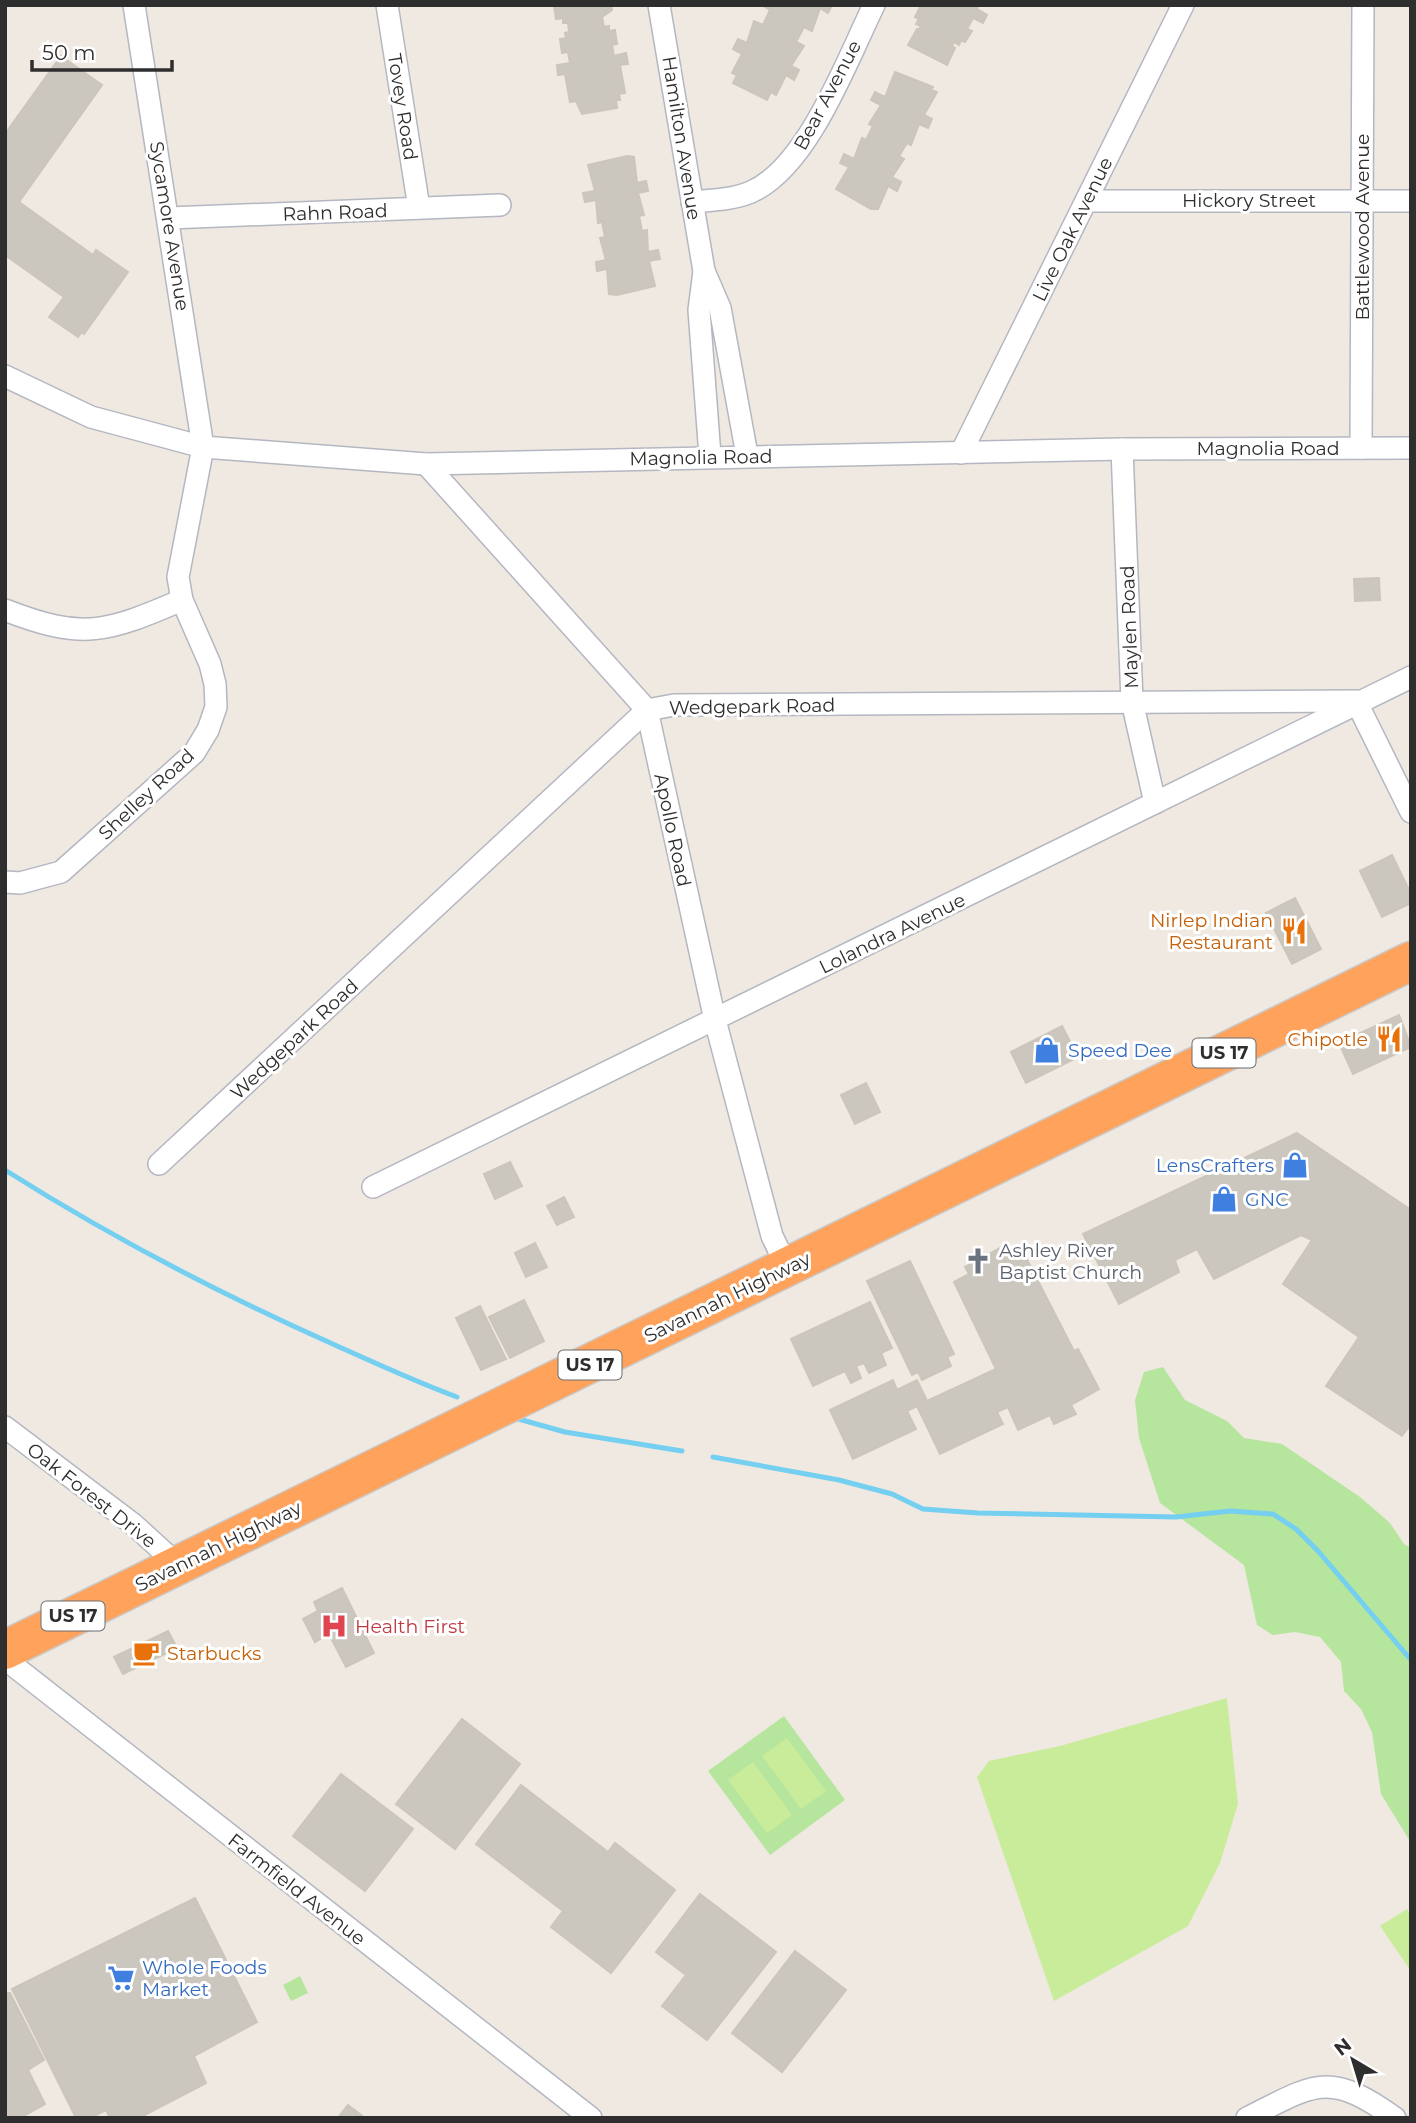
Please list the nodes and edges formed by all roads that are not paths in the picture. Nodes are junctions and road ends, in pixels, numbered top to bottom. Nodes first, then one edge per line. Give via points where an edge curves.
1 (134, 5) edge
2 (387, 5) edge
3 (659, 5) edge
4 (874, 5) edge
5 (1183, 5) edge
6 (1363, 5) edge
7 (1087, 201) junction
8 (1363, 201) junction
9 (1411, 201) edge
10 (692, 202) junction
11 (500, 205) dead end
12 (419, 208) junction
13 (169, 218) junction
14 (704, 271) junction
15 (731, 368) junction
16 (704, 371) junction
17 (5, 376) edge
18 (203, 447) junction
19 (1361, 448) junction
20 (1411, 448) edge
21 (1122, 449) junction
22 (961, 453) junction
23 (747, 455) junction
24 (710, 456) junction
25 (426, 464) junction
26 (182, 600) junction
27 (5, 610) edge
28 (1411, 677) edge
29 (1132, 701) junction
30 (1356, 701) junction
31 (648, 710) junction
32 (1155, 803) junction
33 (1411, 812) edge
34 (5, 882) edge
35 (1411, 961) edge
36 (715, 1020) junction
37 (159, 1164) dead end
38 (373, 1187) dead end
39 (788, 1267) junction
40 (5, 1427) edge
41 (178, 1565) junction
42 (5, 1650) edge
43 (5, 1659) edge
44 (590, 2118) edge
45 (1247, 2118) edge
46 (1395, 2118) edge

1 - 13 street, Sycamore Avenue
2 - 12 street, Tovey Road
3 - 10 street, Hamilton Avenue
4 - 10 street, Bear Avenue via 804,143 786,166 768,183 735,198
5 - 7 street, Live Oak Avenue
6 - 8 street, Battlewood Avenue
7 - 8 street, Hickory Street
7 - 22 street, Live Oak Avenue
8 - 9 street, Hickory Street
8 - 19 street, Battlewood Avenue
10 - 14 street, Hamilton Avenue
11 - 12 street, Rahn Road
12 - 13 street, Rahn Road
13 - 18 street, Sycamore Avenue
14 - 15 street, Hamilton Avenue via 720,308
14 - 16 street, Hamilton Avenue via 699,310
15 - 16 street
15 - 23 street, Hamilton Avenue
16 - 24 street, Hamilton Avenue
17 - 18 street, Magnolia Road via 91,417
18 - 25 street, Magnolia Road
18 - 26 street, Shelley Road via 180,552
19 - 20 street, Magnolia Road
19 - 21 street, Magnolia Road
21 - 22 street, Magnolia Road
21 - 29 street, Maylen Road
22 - 23 street, Magnolia Road
23 - 24 street, Magnolia Road
24 - 25 street, Magnolia Road
25 - 31 street, Apollo Road
26 - 27 street via 90,630 66,630
26 - 34 street, Shelley Road via 215,684 216,708 194,753 61,872 20,883
28 - 30 street, Lolandra Avenue
29 - 30 street, Wedgepark Road
29 - 31 street, Wedgepark Road via 674,705
29 - 32 street, Maylen Road
30 - 32 street, Lolandra Avenue
30 - 33 street
31 - 36 street, Apollo Road
31 - 37 street, Wedgepark Road
32 - 36 street, Lolandra Avenue
35 - 39 highway, Savannah Highway / US 17
36 - 38 street, Lolandra Avenue
36 - 39 street, Apollo Road via 772,1236
39 - 41 highway, Savannah Highway / US 17
40 - 41 street, Oak Forest Drive via 133,1524
41 - 42 highway, Savannah Highway / US 17
43 - 44 street, Farmfield Avenue
45 - 46 street via 1298,2092 1327,2085 1355,2092

